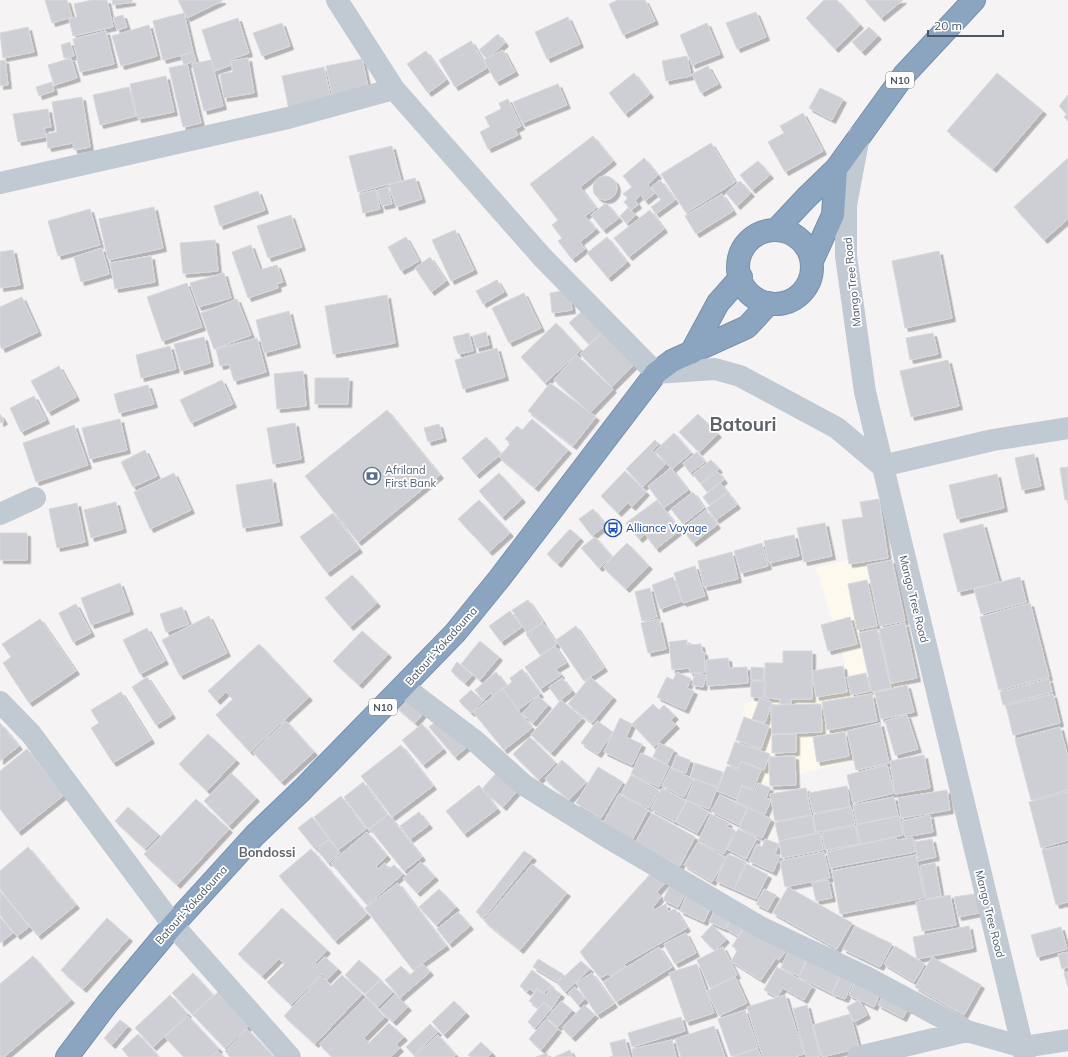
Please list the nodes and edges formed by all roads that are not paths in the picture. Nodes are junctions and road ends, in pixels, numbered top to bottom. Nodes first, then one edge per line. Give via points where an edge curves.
1 (337, 0) edge
2 (974, 0) edge
3 (394, 89) junction
4 (859, 136) junction
5 (836, 169) junction
6 (0, 183) edge
7 (776, 230) junction
8 (812, 261) junction
9 (740, 277) junction
10 (769, 303) junction
11 (691, 353) junction
12 (656, 373) junction
13 (1068, 428) edge
14 (882, 466) junction
15 (35, 498) dead end
16 (0, 514) edge
17 (404, 687) junction
18 (0, 702) edge
19 (173, 925) junction
20 (967, 1031) junction
21 (1068, 1040) edge
22 (1024, 1052) edge
23 (66, 1057) edge
24 (290, 1057) edge
25 (858, 1057) edge

1 - 3 street
2 - 4 highway, N10 via 904,75
3 - 6 street via 288,118
3 - 12 street via 543,258
4 - 5 highway, N10
4 - 14 street, Mango Tree Road via 846,205 846,256 865,392
5 - 7 highway, N10
5 - 8 highway via 834,215
7 - 8 highway via 786,232 803,242
7 - 9 highway via 755,236 747,244 738,263
8 - 10 highway via 810,282 804,291 793,300 780,304
9 - 10 highway via 744,287 753,297
9 - 11 highway via 714,309
10 - 11 highway, Batouri-Yokadouma / N10 via 747,326
11 - 12 highway, Batouri-Yokadouma / N10 via 672,361
12 - 14 street via 715,369 740,376 837,428
12 - 17 highway, Batouri-Yokadouma / N10 via 499,579 455,633
13 - 14 street via 994,440
14 - 22 street, Mango Tree Road
15 - 16 street
17 - 19 highway, Batouri-Yokadouma / N10 via 255,835
17 - 20 street via 474,740 524,785 607,837 762,928 866,977
18 - 19 street via 31,734
19 - 23 highway, Batouri-Yokadouma / N10
19 - 24 street
20 - 22 street
20 - 25 street
21 - 22 street

